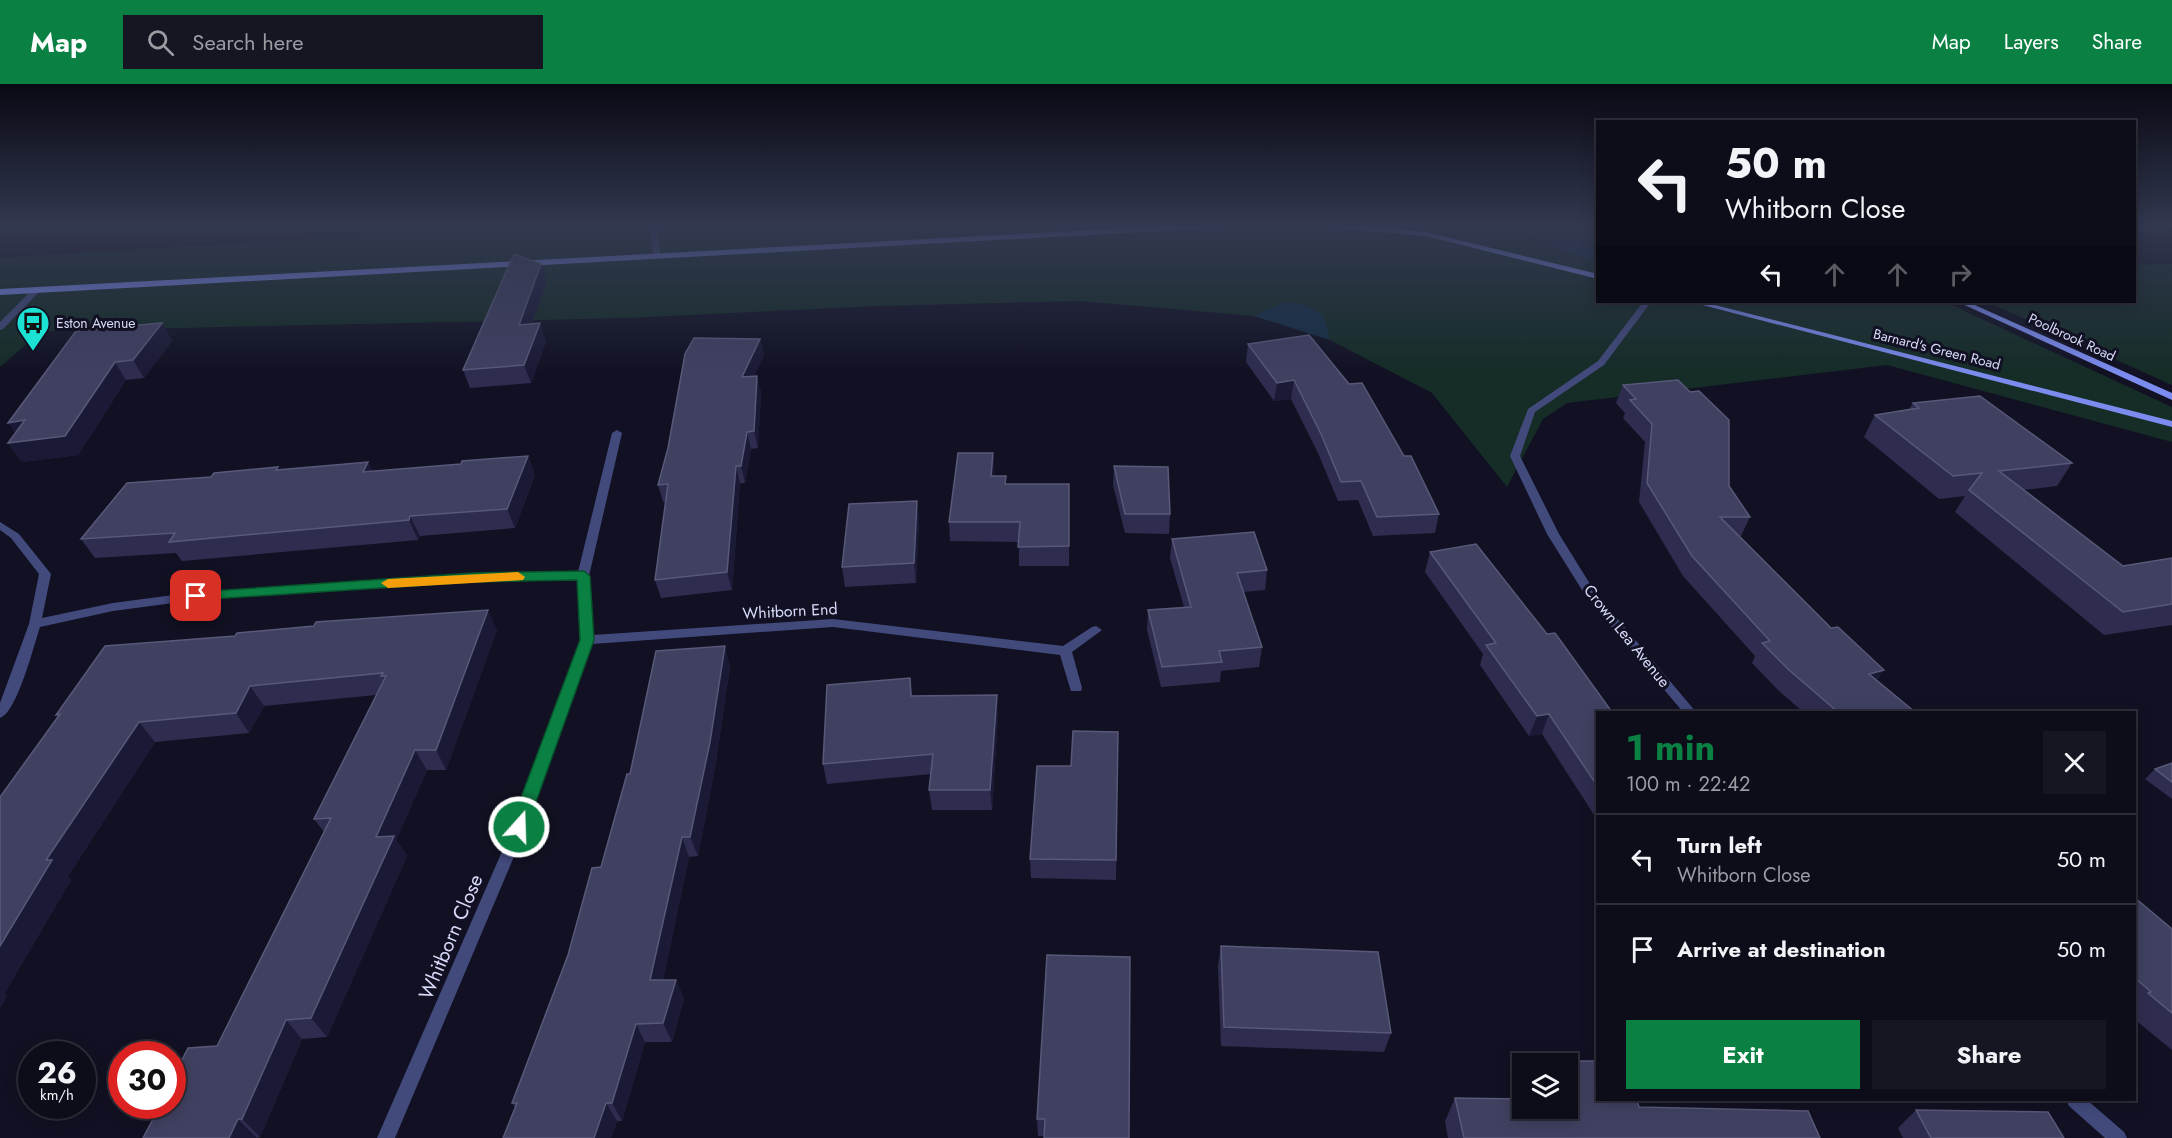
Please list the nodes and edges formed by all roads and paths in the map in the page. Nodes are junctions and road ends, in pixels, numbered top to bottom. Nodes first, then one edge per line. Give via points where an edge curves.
1 (317, 274) edge
2 (37, 290) junction
3 (0, 292) edge
4 (1646, 303) edge
5 (1699, 303) edge
6 (1964, 303) edge
7 (0, 327) edge
8 (2172, 398) edge
9 (2172, 424) edge
10 (616, 433) dead end
11 (0, 525) edge
12 (584, 576) junction
13 (35, 624) junction
14 (1096, 630) dead end
15 (587, 640) junction
16 (1065, 651) junction
17 (1076, 688) dead end
18 (1689, 711) edge
19 (0, 713) edge
20 (2077, 1101) edge
21 (386, 1138) edge
22 (2118, 1138) edge

1 - 2 main road
2 - 3 main road
2 - 7 street
4 - 18 street, Crown Lea Avenue via 1601,363 1531,411 1515,456 1553,534 1591,595
5 - 9 main road, Barnard's Green Road
6 - 8 main road, Poolbrook Road
10 - 12 street, Whitborn Close
11 - 13 street via 15,536 45,574
12 - 13 street via 473,578 196,596 113,607
12 - 15 street, Whitborn Close
13 - 19 street via 8,702
14 - 16 street
15 - 16 street, Whitborn End via 832,623
15 - 21 street, Whitborn Close via 511,848
16 - 17 street
20 - 22 street

